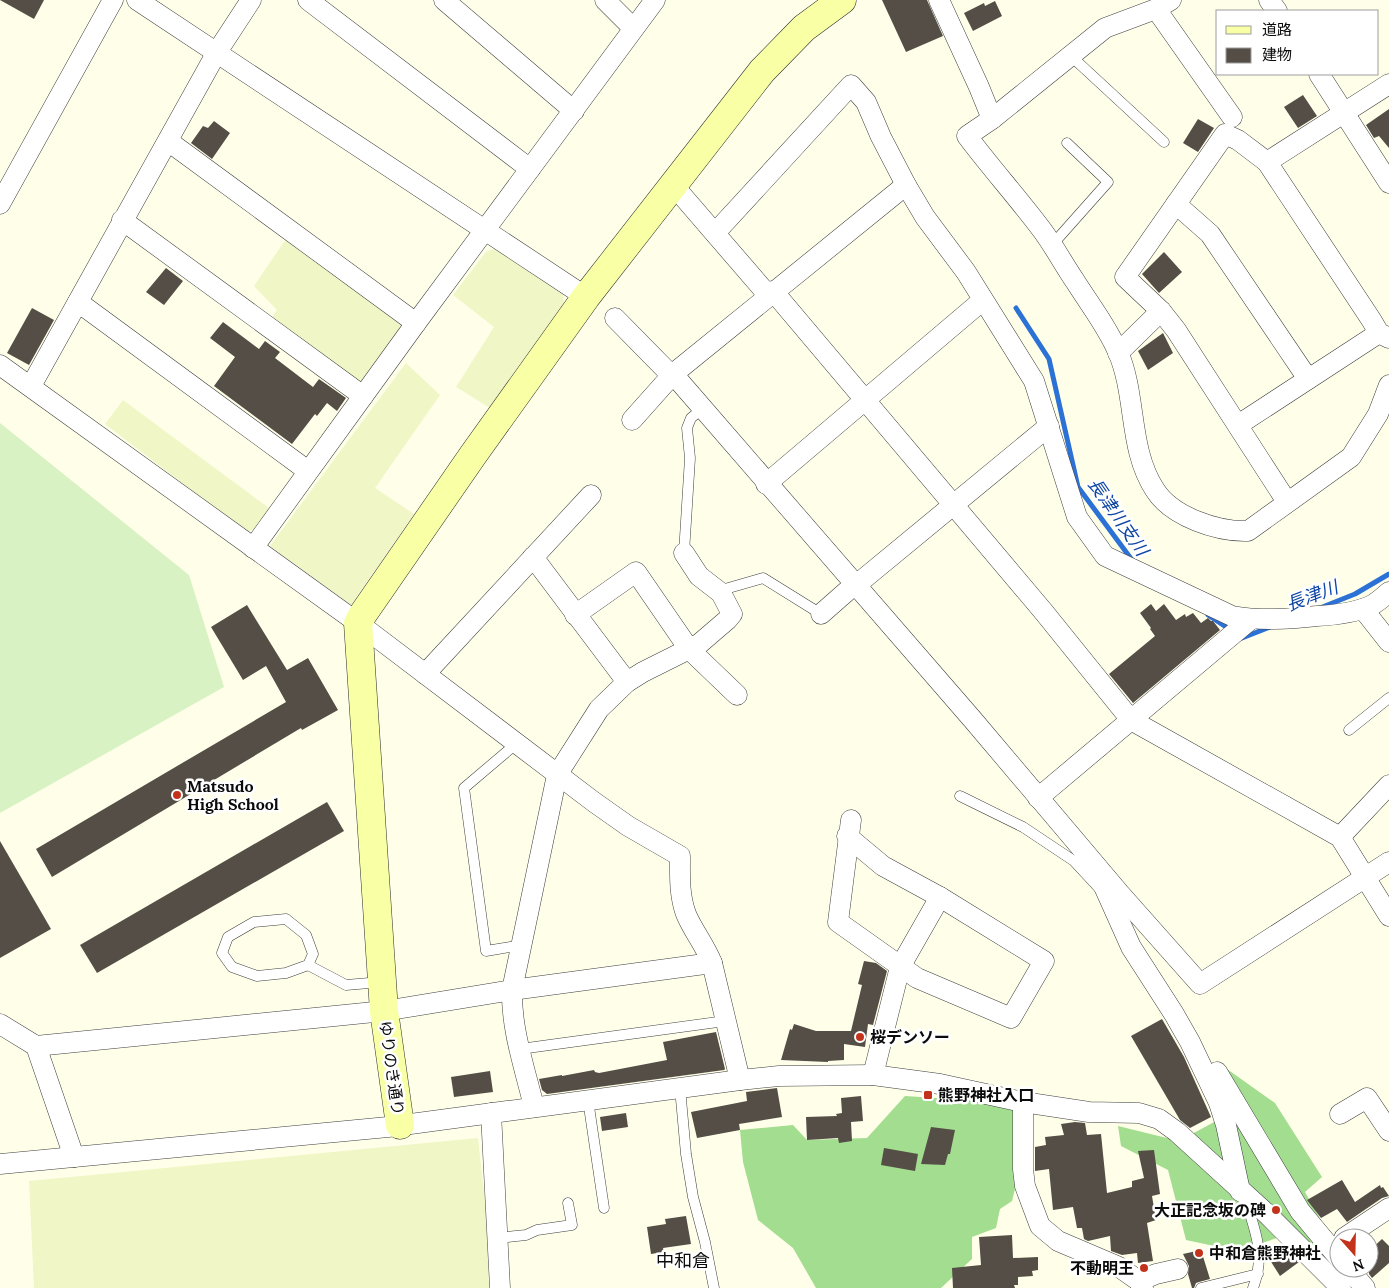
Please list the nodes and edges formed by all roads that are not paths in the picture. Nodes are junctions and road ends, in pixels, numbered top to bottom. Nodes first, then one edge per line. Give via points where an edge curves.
1 (113, 0) edge
2 (138, 0) edge
3 (251, 0) edge
4 (308, 0) edge
5 (444, 0) edge
6 (605, 0) edge
7 (655, 0) edge
8 (842, 0) edge
9 (939, 0) edge
10 (1164, 4) edge
11 (633, 28) junction
12 (217, 52) junction
13 (1071, 56) junction
14 (1320, 75) edge
15 (1389, 84) edge
16 (574, 111) junction
17 (1345, 113) junction
18 (1232, 117) dead end
19 (992, 119) junction
20 (168, 141) junction
21 (1164, 142) dead end
22 (1067, 143) dead end
23 (1267, 162) junction
24 (530, 169) junction
25 (1389, 182) edge
26 (906, 185) junction
27 (674, 186) junction
28 (0, 204) edge
29 (1176, 204) junction
30 (122, 220) junction
31 (486, 231) junction
32 (715, 233) junction
33 (1052, 245) junction
34 (771, 293) junction
35 (586, 297) junction
36 (982, 300) junction
37 (78, 302) junction
38 (1161, 311) junction
39 (615, 318) dead end
40 (416, 323) junction
41 (1384, 336) edge
42 (1118, 353) junction
43 (0, 365) edge
44 (672, 375) junction
45 (1308, 379) junction
46 (1389, 385) edge
47 (31, 386) junction
48 (364, 396) junction
49 (865, 400) junction
50 (702, 409) junction
51 (632, 420) dead end
52 (1238, 425) junction
53 (1049, 426) junction
54 (308, 471) junction
55 (766, 484) junction
56 (591, 495) dead end
57 (1287, 502) junction
58 (954, 505) junction
59 (253, 548) junction
60 (684, 553) joint
61 (533, 557) junction
62 (855, 585) junction
63 (718, 591) junction
64 (1389, 592) edge
65 (1362, 609) junction
66 (821, 614) joint
67 (575, 615) junction
68 (1251, 620) junction
69 (358, 623) junction
70 (1389, 642) edge
71 (689, 649) junction
72 (425, 674) junction
73 (627, 682) junction
74 (737, 695) dead end
75 (1389, 698) edge
76 (1130, 720) junction
77 (1348, 730) dead end
78 (517, 743) junction
79 (557, 775) junction
80 (1389, 786) edge
81 (960, 796) dead end
82 (1038, 798) junction
83 (1340, 837) junction
84 (1093, 862) junction
85 (1389, 862) edge
86 (1364, 878) junction
87 (940, 897) junction
88 (1109, 898) junction
89 (1389, 916) edge
90 (522, 945) junction
91 (712, 963) junction
92 (308, 965) junction
93 (900, 967) junction
94 (382, 982) junction
95 (512, 990) junction
96 (384, 1011) junction
97 (725, 1021) junction
98 (1179, 1023) junction
99 (0, 1024) edge
100 (36, 1046) junction
101 (520, 1049) junction
102 (873, 1075) junction
103 (740, 1080) junction
104 (680, 1088) junction
105 (588, 1100) junction
106 (1023, 1102) junction
107 (534, 1107) junction
108 (491, 1113) junction
109 (1340, 1114) dead end
110 (400, 1125) junction
111 (1389, 1131) edge
112 (74, 1157) junction
113 (0, 1164) edge
114 (1242, 1193) junction
115 (568, 1203) dead end
116 (604, 1208) dead end
117 (1389, 1208) edge
118 (1362, 1228) edge
119 (498, 1238) junction
120 (1329, 1238) edge
121 (1178, 1269) dead end
122 (1258, 1274) junction
123 (1356, 1278) edge
124 (1141, 1285) edge
125 (500, 1288) edge
126 (714, 1288) edge
127 (1201, 1288) edge
128 (1252, 1288) edge
129 (1341, 1288) edge
130 (1365, 1288) edge

1 - 28 street
2 - 12 street
3 - 12 street
4 - 24 street
5 - 16 street
6 - 11 street
7 - 11 street
8 - 27 street via 804,28 762,71
9 - 19 street
10 - 13 street via 1105,28
10 - 18 street
11 - 16 street
12 - 20 street
12 - 31 street
13 - 19 street
13 - 21 lane
14 - 17 street
15 - 17 street
16 - 24 street
17 - 23 street
17 - 25 street
19 - 33 street via 966,136
20 - 30 street
20 - 40 street
22 - 33 lane via 1108,182
23 - 29 street via 1225,134
23 - 41 street
24 - 31 street
26 - 32 street via 866,102 851,85
26 - 34 street
26 - 36 street
27 - 32 street
27 - 35 street
29 - 38 street via 1125,277
29 - 45 street via 1210,234
30 - 37 street
30 - 48 street
31 - 35 street
31 - 40 street
32 - 34 street
33 - 42 street via 1102,320
34 - 44 street
34 - 49 street
35 - 69 street
36 - 49 street
36 - 53 street via 1034,380
37 - 47 street
37 - 54 street
38 - 42 street
38 - 52 street
39 - 44 street
40 - 48 street
41 - 45 street
42 - 57 street via 1139,454 1146,474 1164,501 1182,514 1233,531 1248,531
43 - 47 street
44 - 50 street
44 - 51 street
45 - 52 street
46 - 57 street via 1378,414 1351,457
47 - 59 street
48 - 54 street
49 - 55 street
49 - 58 street
50 - 55 street
50 - 60 lane via 691,418 687,428 690,458
52 - 57 street
53 - 58 street
53 - 68 street via 1077,516 1106,556 1232,616
54 - 59 street
55 - 62 street
56 - 61 street
58 - 62 street
58 - 76 street
59 - 69 street
60 - 63 street via 699,576
61 - 67 street
61 - 72 street
62 - 66 street
62 - 82 street
63 - 66 lane via 763,578
63 - 71 street via 732,614
64 - 65 street
65 - 68 street via 1337,615
65 - 70 street
67 - 71 street via 636,572
67 - 73 street
68 - 76 street
69 - 72 street
69 - 94 street, ゆりのき通り
71 - 73 street
71 - 74 street
72 - 78 street
73 - 79 street via 599,709
75 - 77 lane
76 - 82 street
76 - 83 street
78 - 79 street
78 - 90 lane via 464,788 486,951
79 - 90 street
79 - 91 street via 628,826 680,856 680,891 687,915
80 - 83 street
81 - 88 lane via 1023,826 1067,856
82 - 84 street
83 - 86 street
84 - 86 street via 1200,984
84 - 88 street
85 - 86 street
86 - 89 street
87 - 93 street
87 - 93 street via 883,866 849,828 838,922
87 - 93 street via 1044,961 1010,1018 917,978
88 - 98 street via 1131,947
90 - 95 street
91 - 95 street
91 - 97 street
92 - 92 lane via 286,973 256,976 232,967 222,953 228,937 254,922 286,919 306,935 313,954
92 - 94 lane via 346,985
93 - 102 street
94 - 96 street, ゆりのき通り
95 - 96 street
95 - 101 street
96 - 100 street
96 - 110 street, ゆりのき通り
97 - 101 lane
97 - 103 street
98 - 114 street via 1219,1103
98 - 120 street via 1202,1049 1300,1211
99 - 100 street
100 - 112 street
101 - 107 street
102 - 103 street via 779,1076
102 - 106 street via 940,1084
103 - 104 street
104 - 105 street
104 - 126 lane via 687,1163
105 - 107 street
105 - 116 lane
106 - 114 street via 1089,1112 1139,1113 1159,1119
106 - 124 street via 1025,1186 1040,1226 1058,1241 1119,1267
107 - 108 street
108 - 110 street
108 - 119 street
109 - 111 street via 1367,1098
110 - 112 street
112 - 113 street
114 - 122 lane via 1259,1242
114 - 129 street
115 - 119 lane via 572,1225
117 - 118 street
119 - 125 street
121 - 124 street via 1156,1274
122 - 127 lane
122 - 128 lane
123 - 130 street

